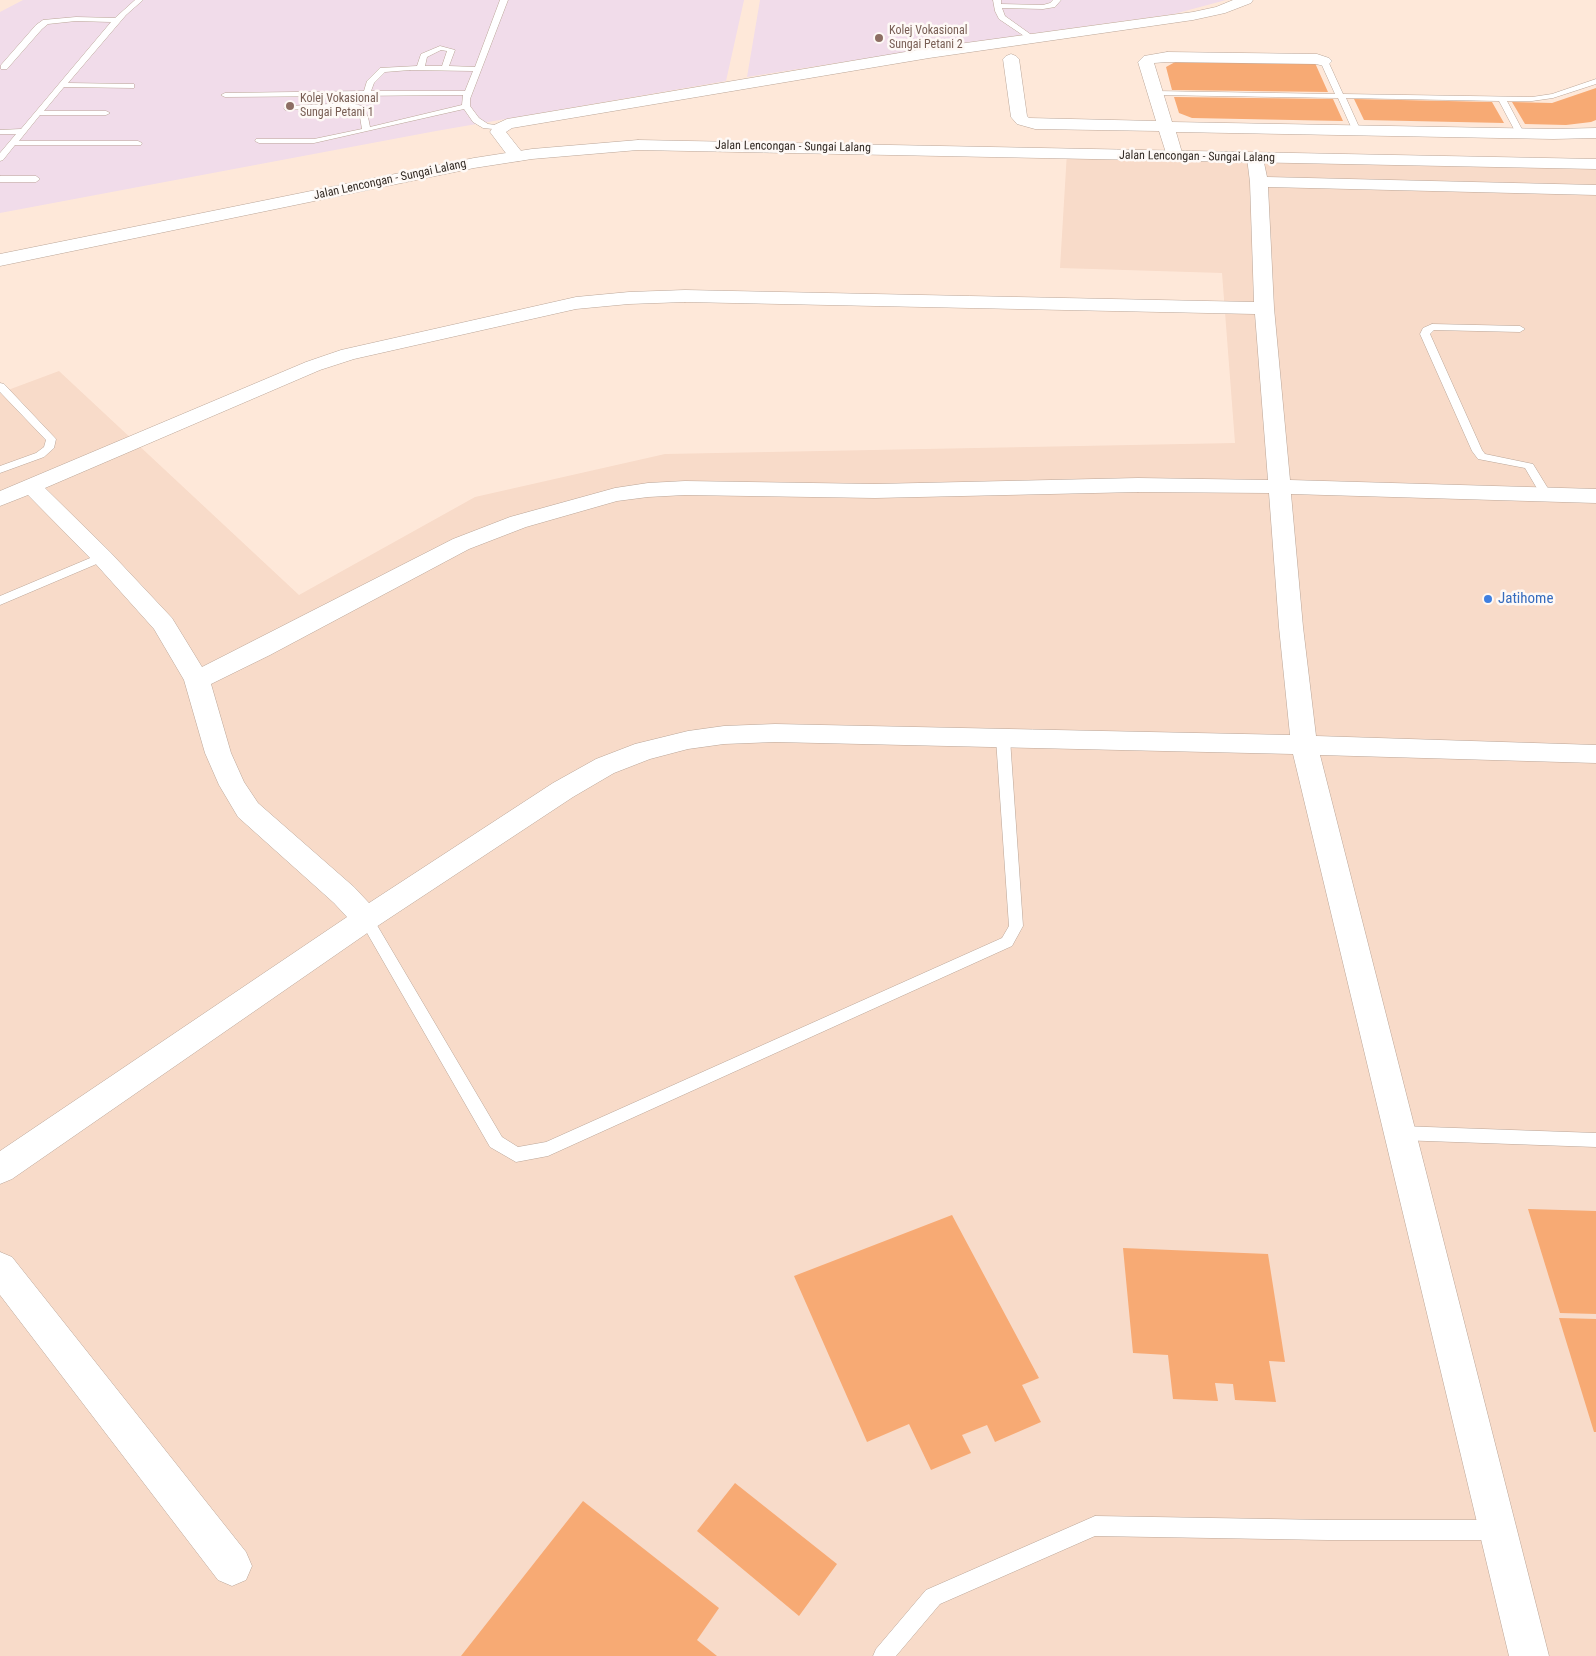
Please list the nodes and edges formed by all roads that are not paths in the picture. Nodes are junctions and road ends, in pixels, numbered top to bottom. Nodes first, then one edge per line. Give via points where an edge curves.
1 (139, 0) edge
2 (504, 0) edge
3 (1057, 0) edge
4 (1246, 0) edge
5 (997, 3) edge
6 (1030, 3) edge
7 (117, 20) junction
8 (1030, 38) junction
9 (1010, 59) dead end
10 (1324, 61) joint
11 (4, 67) dead end
12 (405, 68) junction
13 (420, 68) junction
14 (445, 68) junction
15 (477, 69) junction
16 (402, 76) dead end
17 (1596, 82) edge
18 (62, 85) junction
19 (131, 86) dead end
20 (367, 93) junction
21 (467, 93) junction
22 (1155, 93) junction
23 (225, 95) dead end
24 (1341, 96) junction
25 (1502, 99) junction
26 (466, 106) junction
27 (288, 108) dead end
28 (38, 113) junction
29 (106, 113) dead end
30 (1167, 126) junction
31 (500, 128) junction
32 (1356, 129) junction
33 (366, 130) junction
34 (23, 131) junction
35 (0, 132) edge
36 (1520, 133) junction
37 (1596, 133) edge
38 (260, 141) dead end
39 (12, 143) junction
40 (138, 143) dead end
41 (517, 156) junction
42 (1175, 156) junction
43 (0, 158) edge
44 (1596, 164) edge
45 (1257, 170) junction
46 (0, 179) edge
47 (36, 179) dead end
48 (1596, 190) edge
49 (0, 260) edge
50 (1264, 308) junction
51 (1520, 330) dead end
52 (0, 386) edge
53 (0, 470) edge
54 (32, 486) junction
55 (1280, 487) junction
56 (1546, 495) junction
57 (1596, 496) edge
58 (0, 499) edge
59 (102, 557) junction
60 (0, 601) edge
61 (196, 680) junction
62 (1004, 739) junction
63 (1304, 745) junction
64 (1596, 754) edge
65 (366, 919) junction
66 (1398, 1133) junction
67 (1596, 1140) edge
68 (0, 1169) edge
69 (0, 1268) edge
70 (1498, 1530) junction
71 (232, 1566) dead end
72 (883, 1656) edge
73 (1529, 1656) edge

1 - 7 lane
2 - 15 lane
3 - 6 lane via 1052,5
4 - 8 street via 1193,16
5 - 6 lane
5 - 8 lane via 1002,17
7 - 11 lane via 46,22
7 - 18 lane
8 - 31 street via 823,70 507,124
9 - 30 street via 1019,117 1023,121 1035,124
10 - 22 street via 1157,57 1146,62
10 - 24 lane
12 - 13 lane
12 - 16 lane
12 - 20 lane via 383,70 370,83
13 - 14 lane
13 - 14 lane via 424,56 440,48 451,50
14 - 15 lane
15 - 21 lane
17 - 25 lane via 1543,99
18 - 19 lane
18 - 28 lane
20 - 21 lane via 396,89
20 - 23 lane
21 - 26 lane
22 - 24 lane
22 - 30 street
24 - 25 lane
24 - 32 lane
25 - 36 lane
26 - 31 lane via 476,120 486,126
26 - 33 lane
27 - 33 lane via 348,105 359,108
28 - 29 lane
28 - 34 lane
30 - 32 street
30 - 42 street
31 - 41 street via 498,132
32 - 36 street
33 - 38 lane via 314,140
34 - 35 lane
34 - 39 lane
36 - 37 street
39 - 40 lane
39 - 43 lane
41 - 42 street, Jalan Lencongan - Sungai Lalang via 656,144
41 - 49 street, Jalan Lencongan - Sungai Lalang
42 - 45 street, Jalan Lencongan - Sungai Lalang
44 - 45 street, Jalan Lencongan - Sungai Lalang
45 - 48 street
45 - 50 street
46 - 47 lane
50 - 54 street via 685,296 576,303 348,354
50 - 55 street
51 - 56 lane via 1432,327 1425,334 1477,451 1482,457 1529,466
52 - 53 lane via 51,439 49,448 40,455
54 - 58 street
54 - 59 street
55 - 56 street
55 - 61 street via 1138,484 810,491 685,488 614,495 518,522 461,544
55 - 63 street
56 - 57 street
59 - 60 lane
59 - 61 street via 163,624
61 - 65 street via 218,754 248,810 344,895
62 - 63 street
62 - 65 street via 775,733 724,735 644,751 605,766 563,790
62 - 65 lane via 1016,926 1007,942 548,1149 516,1155 496,1142
63 - 64 street
63 - 66 street
65 - 68 street
66 - 67 lane
66 - 70 street
69 - 71 street
70 - 72 lane via 1095,1526 933,1597
70 - 73 street

